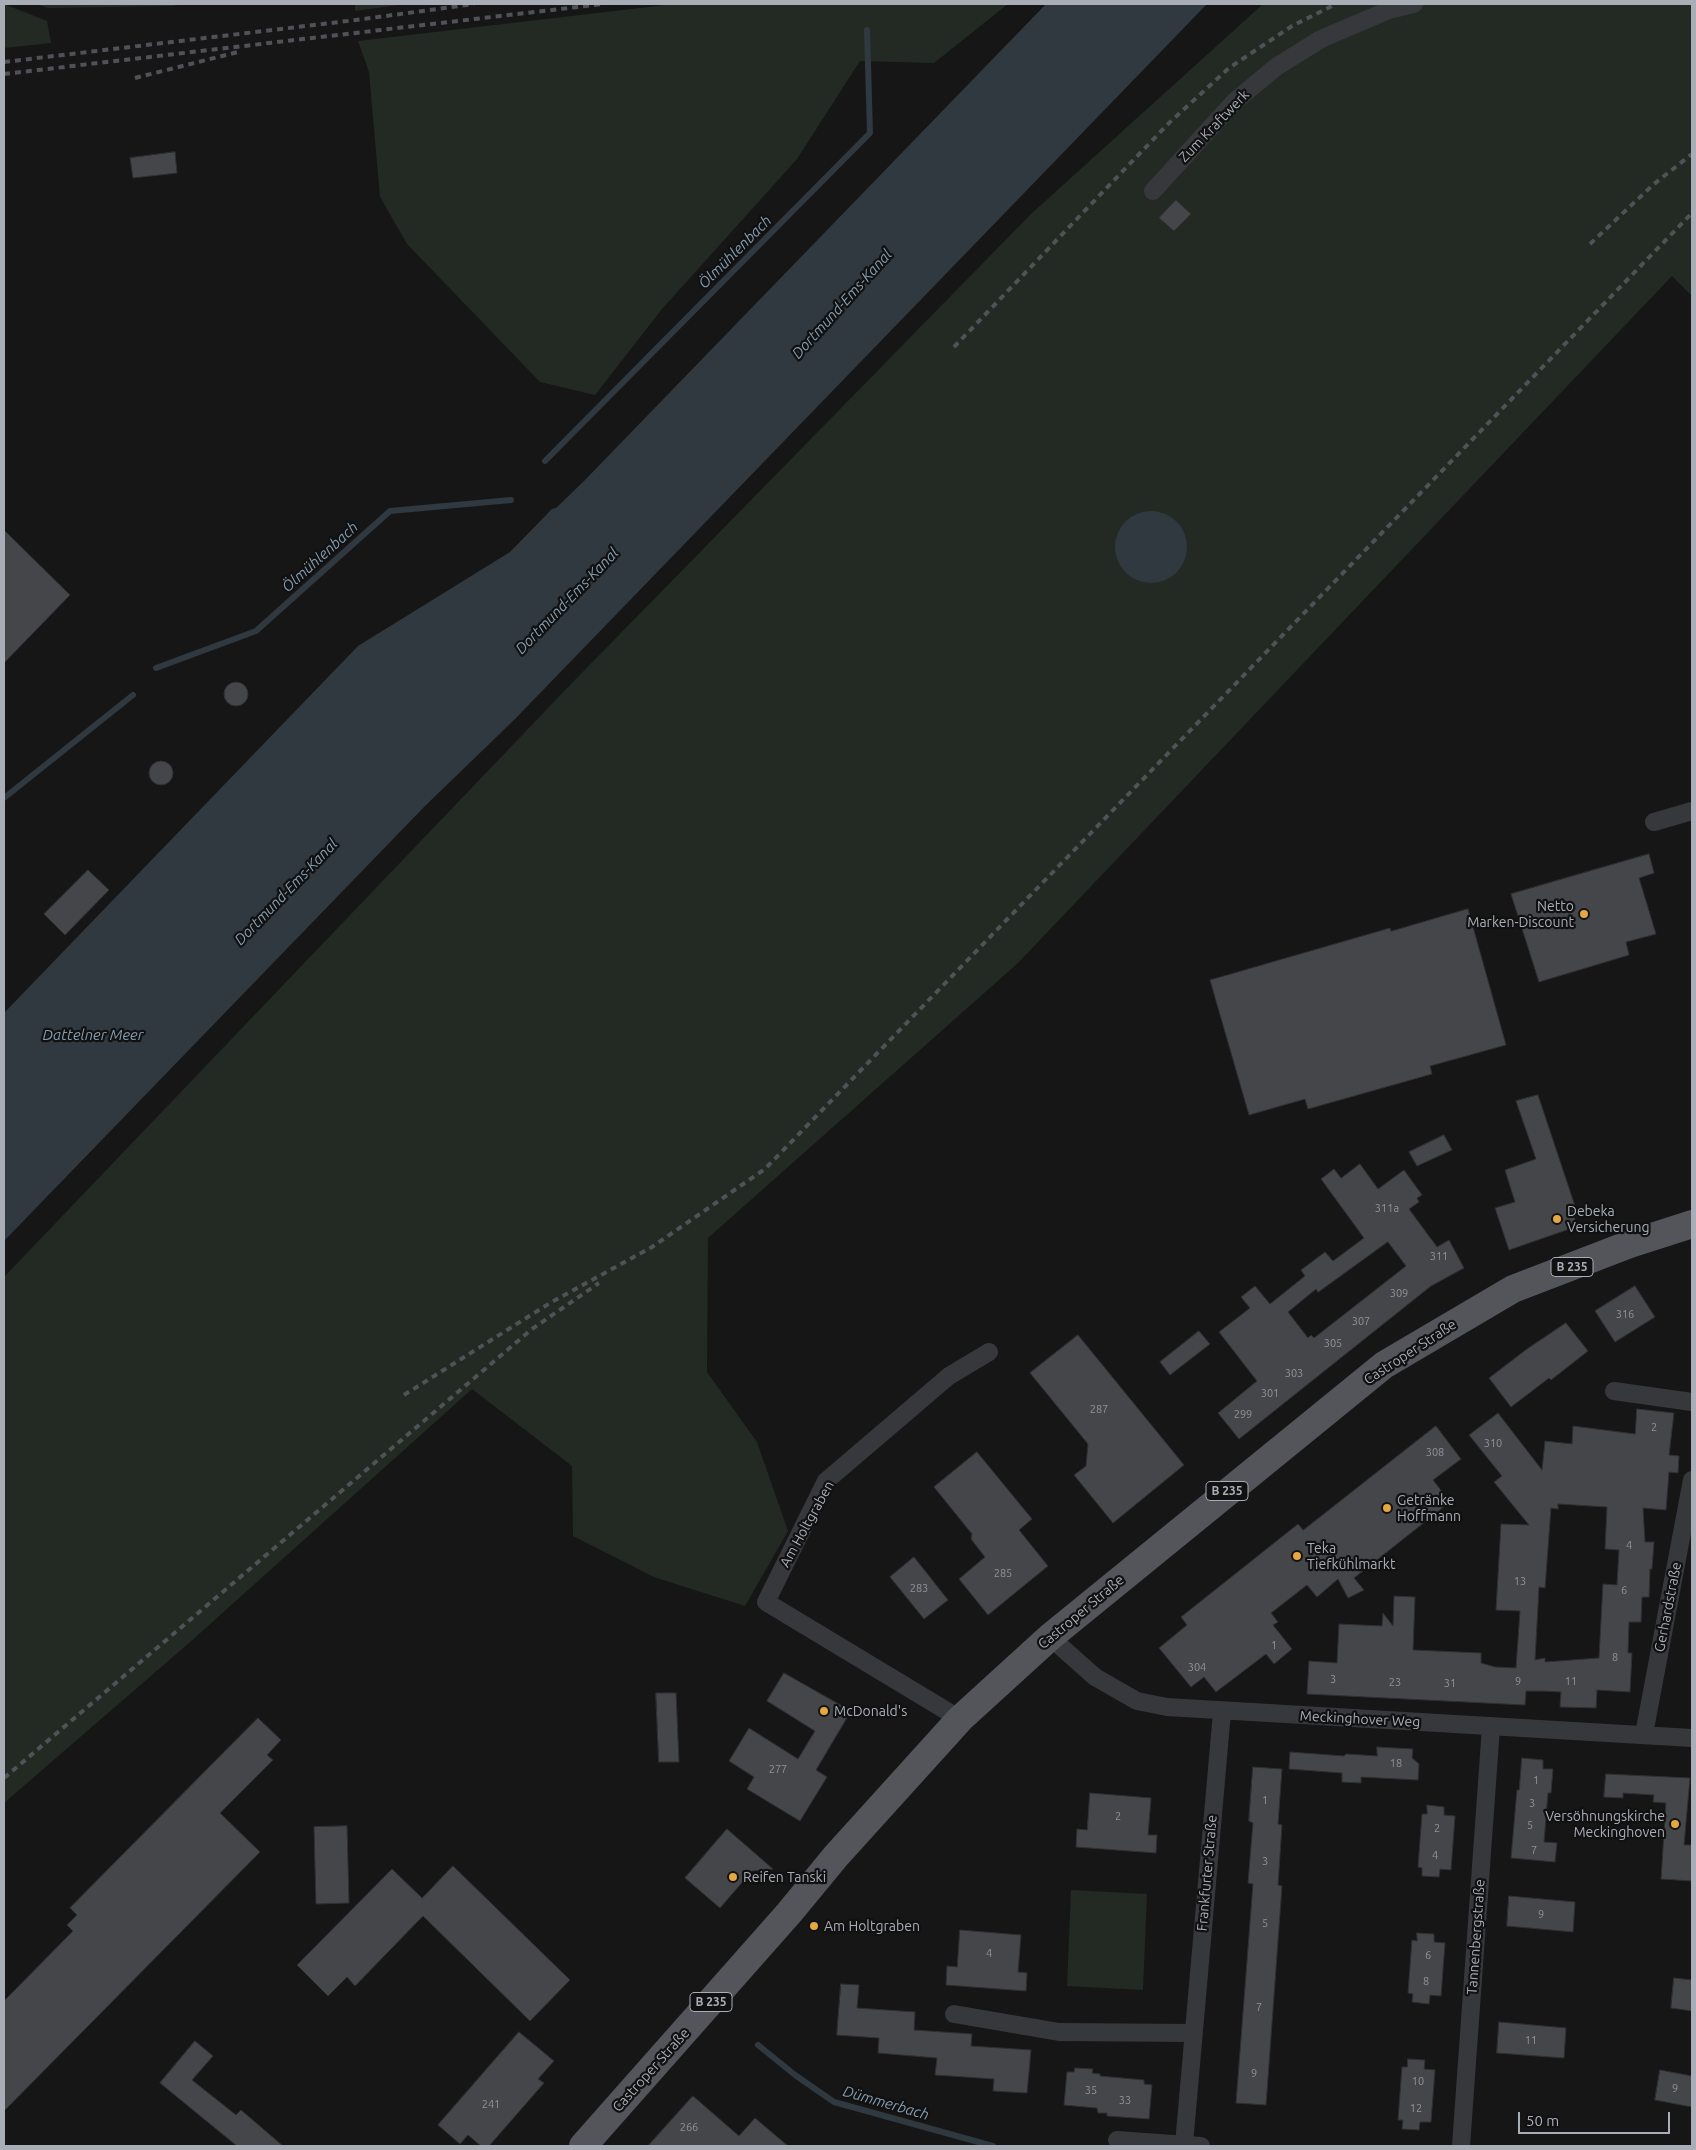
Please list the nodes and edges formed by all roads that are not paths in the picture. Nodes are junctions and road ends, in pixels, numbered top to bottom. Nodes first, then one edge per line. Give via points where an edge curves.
1 (1414, 4) edge
2 (1153, 191) dead end
3 (1692, 811) edge
4 (1654, 822) dead end
5 (1692, 1224) edge
6 (989, 1352) dead end
7 (1614, 1391) dead end
8 (1692, 1402) edge
9 (1692, 1480) edge
10 (1050, 1637) junction
11 (1222, 1712) junction
12 (960, 1719) junction
13 (1491, 1727) junction
14 (1644, 1734) junction
15 (1692, 1738) edge
16 (954, 2014) dead end
17 (1193, 2033) junction
18 (1117, 2140) dead end
19 (1193, 2145) edge
20 (583, 2146) edge
21 (1461, 2146) edge

1 - 2 street, Zum Kraftwerk via 1389,10 1321,40 1276,67 1234,102
3 - 4 street
5 - 10 main road, Castroper Straße / B 235 via 1513,1289 1384,1365
6 - 12 street, Am Holtgraben via 949,1376 826,1481 766,1602
7 - 8 street
9 - 14 street, Gerhardstraße
10 - 11 street, Meckinghover Weg via 1095,1677 1137,1701
10 - 12 main road, Castroper Straße / B 235
11 - 13 street, Meckinghover Weg
11 - 17 street, Frankfurter Straße
12 - 20 main road, Castroper Straße / B 235
13 - 14 street, Meckinghover Weg
13 - 21 street, Tannenbergstraße
14 - 15 street, Meckinghover Weg
16 - 17 street via 1059,2032
17 - 19 street, Frankfurter Straße
18 - 19 street, Frankfurter Straße

